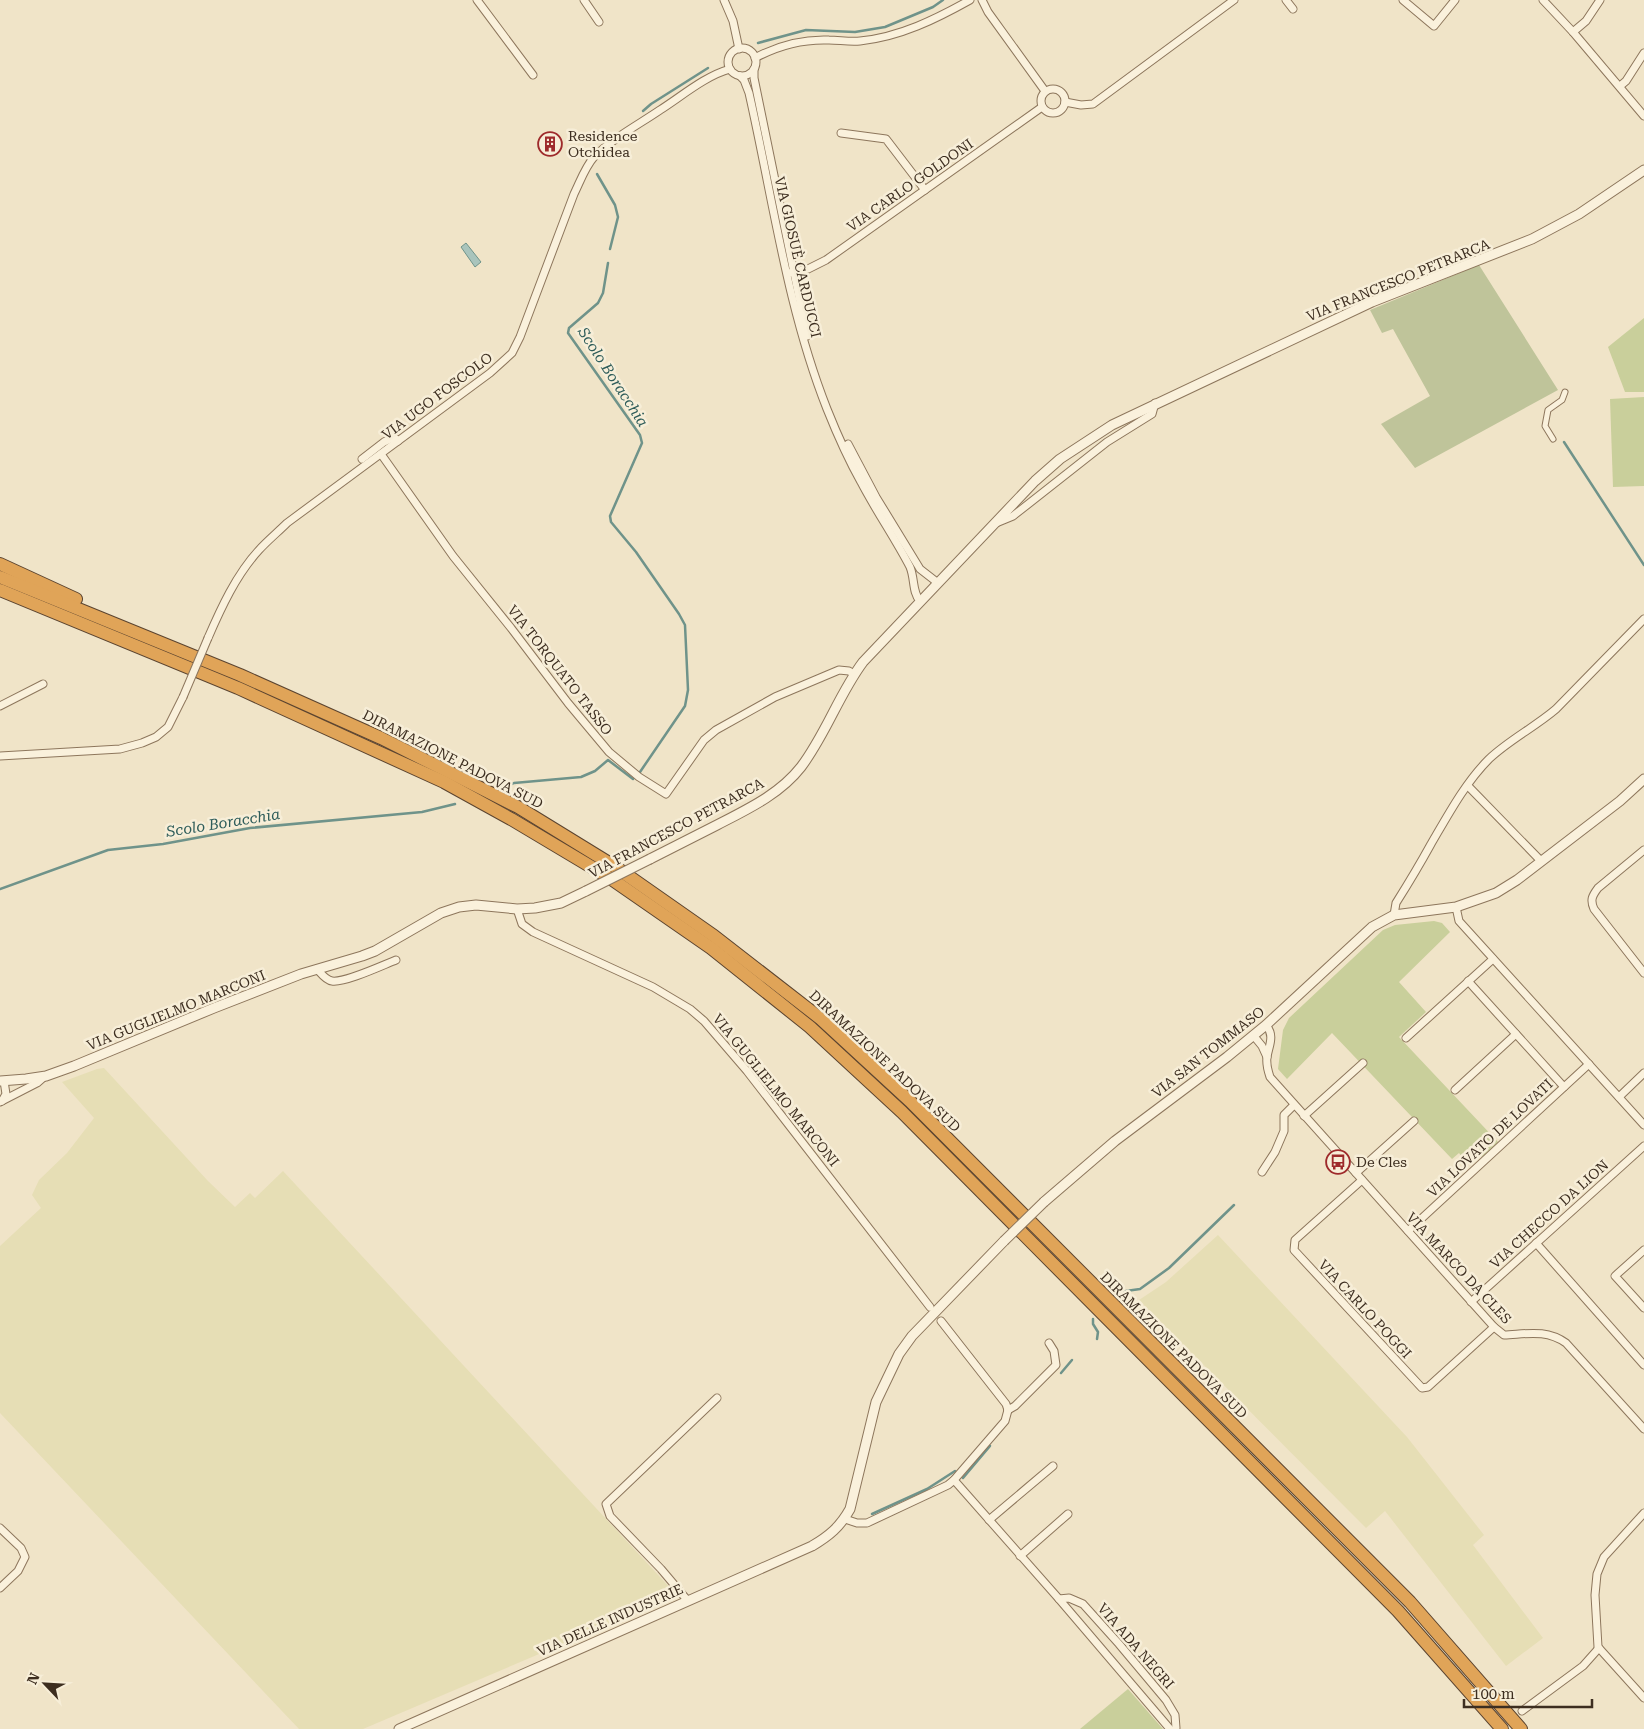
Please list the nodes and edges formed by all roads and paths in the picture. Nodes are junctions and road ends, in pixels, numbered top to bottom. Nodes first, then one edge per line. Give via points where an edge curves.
1 (477, 0) edge
2 (584, 0) edge
3 (724, 0) edge
4 (970, 0) edge
5 (982, 0) edge
6 (1234, 0) edge
7 (1286, 0) edge
8 (1403, 0) edge
9 (1455, 0) edge
10 (1543, 0) edge
11 (1600, 0) edge
12 (1293, 8) dead end
13 (599, 22) dead end
14 (1573, 32) junction
15 (739, 49) junction
16 (1644, 53) edge
17 (755, 58) junction
18 (730, 69) junction
19 (754, 69) junction
20 (533, 74) dead end
21 (740, 76) junction
22 (1620, 86) junction
23 (1045, 91) junction
24 (1065, 102) junction
25 (1042, 107) junction
26 (1644, 116) edge
27 (841, 133) dead end
28 (1644, 170) edge
29 (926, 190) junction
30 (790, 273) junction
31 (1566, 392) dead end
32 (1155, 403) junction
33 (1553, 439) dead end
34 (398, 441) junction
35 (381, 454) junction
36 (362, 458) dead end
37 (993, 524) junction
38 (0, 564) edge
39 (0, 577) edge
40 (938, 583) junction
41 (0, 590) edge
42 (920, 601) junction
43 (1644, 619) edge
44 (153, 639) junction
45 (854, 674) junction
46 (42, 684) dead end
47 (0, 706) edge
48 (0, 756) edge
49 (1644, 779) edge
50 (1468, 786) junction
51 (1644, 850) edge
52 (1541, 861) junction
53 (1456, 907) junction
54 (517, 909) junction
55 (1394, 915) junction
56 (1493, 959) junction
57 (396, 960) dead end
58 (316, 968) junction
59 (1644, 973) edge
60 (1468, 981) junction
61 (1266, 1025) junction
62 (1516, 1034) junction
63 (1253, 1035) junction
64 (1406, 1038) dead end
65 (1267, 1057) junction
66 (1362, 1063) dead end
67 (1590, 1064) junction
68 (1644, 1073) edge
69 (46, 1076) junction
70 (1, 1082) edge
71 (1564, 1087) junction
72 (1455, 1090) dead end
73 (1619, 1097) junction
74 (1, 1102) edge
75 (1294, 1105) junction
76 (1304, 1116) junction
77 (1414, 1121) dead end
78 (1644, 1125) edge
79 (1644, 1146) edge
80 (1262, 1172) dead end
81 (1356, 1173) junction
82 (1362, 1180) junction
83 (1408, 1231) junction
84 (1536, 1243) junction
85 (1644, 1250) edge
86 (1471, 1302) junction
87 (930, 1307) dead end
88 (1644, 1308) edge
89 (940, 1320) dead end
90 (1494, 1327) junction
91 (1049, 1343) dead end
92 (1644, 1365) edge
93 (717, 1398) dead end
94 (1008, 1410) junction
95 (1644, 1429) edge
96 (1053, 1466) dead end
97 (954, 1480) junction
98 (1644, 1513) edge
99 (1068, 1514) dead end
100 (845, 1519) junction
101 (989, 1520) junction
102 (0, 1528) edge
103 (832, 1534) joint
104 (1020, 1556) junction
105 (0, 1588) edge
106 (1060, 1599) junction
107 (688, 1601) junction
108 (1598, 1648) junction
109 (1644, 1698) edge
110 (1522, 1711) dead end
111 (399, 1729) edge
112 (1170, 1729) edge
113 (1175, 1729) edge
114 (1502, 1729) edge
115 (1521, 1729) edge

1 - 20 street
2 - 13 street
3 - 15 street
4 - 17 street via 942,16 895,35 857,42 798,42
5 - 23 street
6 - 24 street via 1093,104
7 - 12 street
8 - 9 street via 1434,26
10 - 14 street
11 - 14 street via 1586,21
14 - 22 street
15 - 17 street via 750,52
15 - 18 street via 730,57
16 - 22 street
17 - 19 street
18 - 21 street
18 - 34 street, VIA UGO FOSCOLO via 659,111 606,146 593,159 574,194 512,353
19 - 21 street
19 - 30 street, VIA GIOSUÈ CARDUCCI
21 - 30 street, VIA GIOSUÈ CARDUCCI via 749,93
22 - 26 street
23 - 24 street via 1059,90
23 - 25 street via 1041,98
24 - 25 street via 1055,112
25 - 29 street, VIA CARLO GOLDONI
27 - 29 street via 886,139
28 - 32 street, VIA FRANCESCO PETRARCA via 1579,214 1532,239 1372,302
29 - 30 street, VIA CARLO GOLDONI via 826,260
30 - 40 street, VIA GIOSUÈ CARDUCCI via 807,338 845,438 916,564
30 - 42 street, VIA GIOSUÈ CARDUCCI via 794,306 827,409 860,481 910,567
31 - 33 street via 1562,400 1548,410 1545,426
32 - 37 street, VIA FRANCESCO PETRARCA via 1112,425 1060,460
32 - 37 street, VIA FRANCESCO PETRARCA via 1152,414 1107,442 1013,516
34 - 35 street, VIA UGO FOSCOLO
34 - 36 street via 394,437
35 - 45 street, VIA TORQUATO TASSO via 453,556 609,752 666,794 704,740 716,730 775,697 839,670
35 - 48 street, VIA UGO FOSCOLO, bridge via 287,523 258,551 217,616 184,697 168,727 156,737 120,749
37 - 40 street, VIA FRANCESCO PETRARCA
38 - 44 highway
39 - 44 highway, DIRAMAZIONE PADOVA SUD
40 - 42 street, VIA FRANCESCO PETRARCA
41 - 114 highway, DIRAMAZIONE PADOVA SUD via 238,688 444,782 610,878 711,948 810,1027 902,1112 1398,1611
42 - 45 street, VIA FRANCESCO PETRARCA
43 - 50 street via 1556,709 1489,759
44 - 115 highway, DIRAMAZIONE PADOVA SUD via 381,738 518,807 614,866 714,936 821,1019 910,1101 1403,1595
45 - 54 street, VIA FRANCESCO PETRARCA, bridge via 812,751 778,790 753,806 561,903
46 - 47 street
49 - 52 street
50 - 52 street
50 - 55 street via 1396,903
51 - 59 street via 1598,888 1591,903
52 - 53 street via 1496,893
53 - 55 street
53 - 56 street via 1459,921
54 - 58 street, VIA GUGLIELMO MARCONI via 476,905 441,913 375,951
54 - 87 street, VIA GUGLIELMO MARCONI via 522,924 532,932 653,987 704,1021
55 - 61 street, VIA SAN TOMMASO via 1372,927
56 - 60 street
56 - 67 street
57 - 58 street via 335,981 325,978
58 - 69 street, VIA GUGLIELMO MARCONI
60 - 62 street
60 - 64 street
61 - 63 street, VIA SAN TOMMASO
61 - 65 street, VIA MARCO DA CLES via 1272,1039
62 - 71 street
62 - 72 street
63 - 65 street, VIA MARCO DA CLES
63 - 100 street, VIA SAN TOMMASO, bridge via 1115,1141 1044,1202 912,1336 899,1354 876,1402
65 - 75 street, VIA MARCO DA CLES via 1270,1077
66 - 76 street
67 - 71 street, VIA LOVATO DE LOVATI
67 - 73 street
68 - 73 street
69 - 70 street, VIA GUGLIELMO MARCONI
69 - 74 street, VIA GUGLIELMO MARCONI
70 - 74 street, VIA GUGLIELMO MARCONI via 6,1094
71 - 83 street, VIA LOVATO DE LOVATI
73 - 78 street
75 - 76 street, VIA MARCO DA CLES
75 - 80 street via 1284,1115 1284,1131
76 - 81 street, VIA MARCO DA CLES
77 - 81 street
79 - 84 street, VIA CHECCO DA LION
81 - 82 street, VIA MARCO DA CLES
82 - 83 street, VIA MARCO DA CLES
82 - 90 street, VIA CARLO POGGI via 1295,1240 1294,1250 1422,1388 1428,1387
83 - 86 street, VIA MARCO DA CLES
84 - 86 street, VIA CHECCO DA LION
84 - 92 street
85 - 88 street via 1615,1276
86 - 90 street, VIA MARCO DA CLES
89 - 94 street
90 - 95 street, VIA MARCO DA CLES via 1504,1335 1542,1333 1557,1336
91 - 94 street via 1056,1365
93 - 107 street via 606,1504 610,1516
94 - 97 street via 1006,1421
96 - 101 street
97 - 100 street via 867,1523 857,1524
97 - 101 street, VIA ADA NEGRI
98 - 108 street via 1604,1557 1597,1574
99 - 104 street
100 - 103 street, VIA SAN TOMMASO
101 - 104 street, VIA ADA NEGRI
102 - 105 street via 21,1548 25,1557 18,1571
103 - 107 street, VIA DELLE INDUSTRIE
104 - 106 street, VIA ADA NEGRI
106 - 112 street, VIA ADA NEGRI
106 - 113 street, VIA ADA NEGRI via 1070,1598 1083,1604 1119,1644 1176,1715
107 - 111 street, VIA DELLE INDUSTRIE
108 - 109 street
108 - 110 street via 1583,1666

